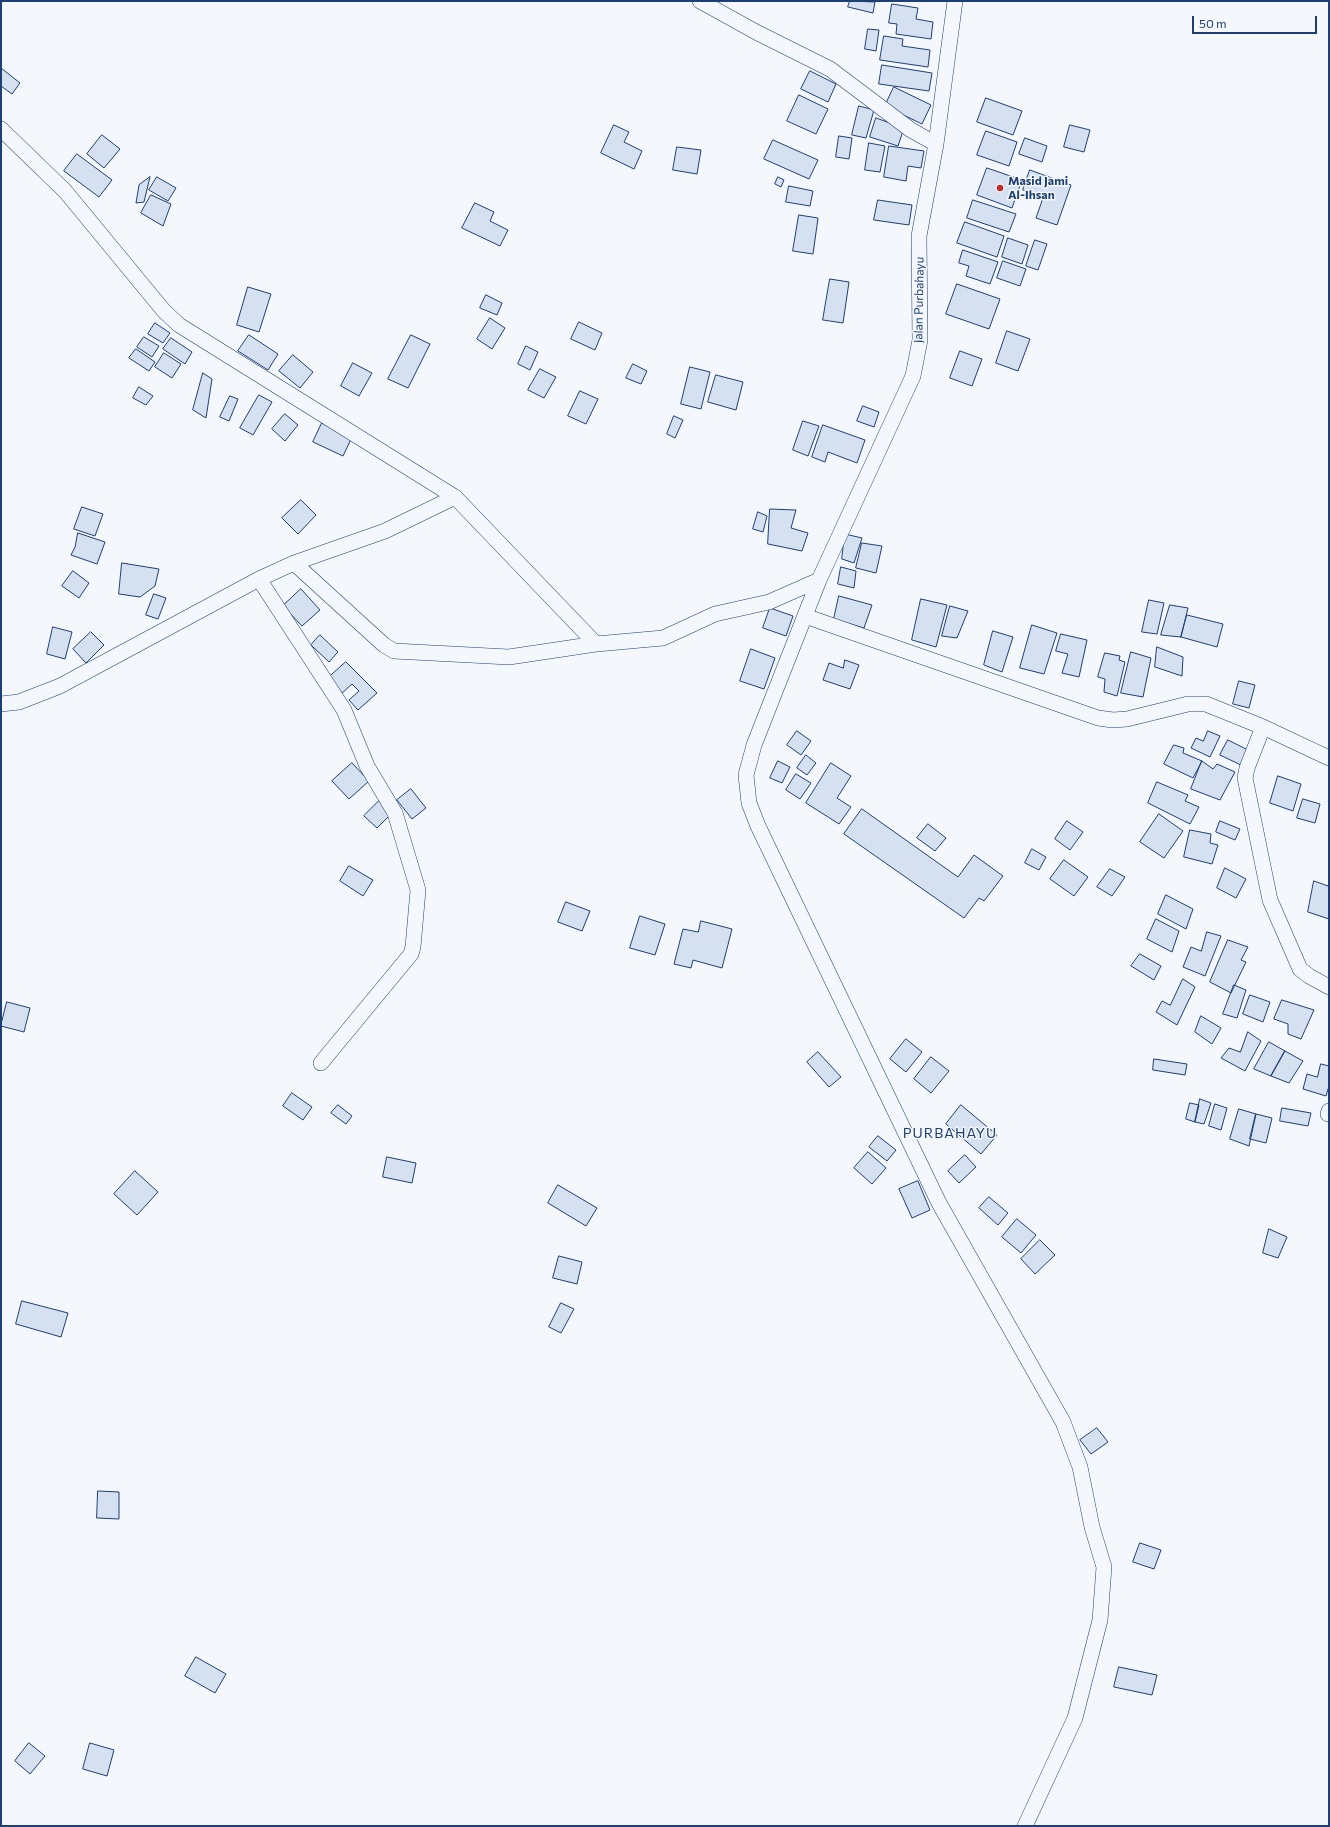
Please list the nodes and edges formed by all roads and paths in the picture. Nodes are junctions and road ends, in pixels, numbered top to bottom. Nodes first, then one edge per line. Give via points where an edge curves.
1 (700, 1) edge
2 (955, 1) edge
3 (1, 130) edge
4 (936, 144) junction
5 (455, 497) junction
6 (294, 563) junction
7 (259, 579) junction
8 (819, 580) junction
9 (805, 616) junction
10 (596, 644) junction
11 (1, 704) edge
12 (1263, 728) junction
13 (1329, 758) edge
14 (1329, 987) edge
15 (321, 1063) dead end
16 (1025, 1826) edge

1 - 4 street via 830,70 911,130
2 - 4 street, Jalan Purbahayu
3 - 5 street via 65,191 164,312 179,325
4 - 8 street, Jalan Purbahayu via 919,236 920,340 913,376
5 - 6 street via 385,531
5 - 10 street
6 - 7 street
6 - 10 street via 384,645 394,651 509,656
7 - 11 street via 60,686 19,702
7 - 15 street via 346,714 367,766 395,813 418,890 411,954
8 - 9 street, Jalan Purbahayu
8 - 10 street via 770,602 715,614 663,638
9 - 12 street via 1098,718 1126,719 1197,703 1217,708
9 - 16 street, Jalan Purbahayu via 754,745 746,775 749,803 761,833 939,1203 1063,1422 1080,1468 1092,1527 1104,1567 1100,1620 1075,1718
12 - 13 street
12 - 14 street via 1245,778 1267,893 1300,969

